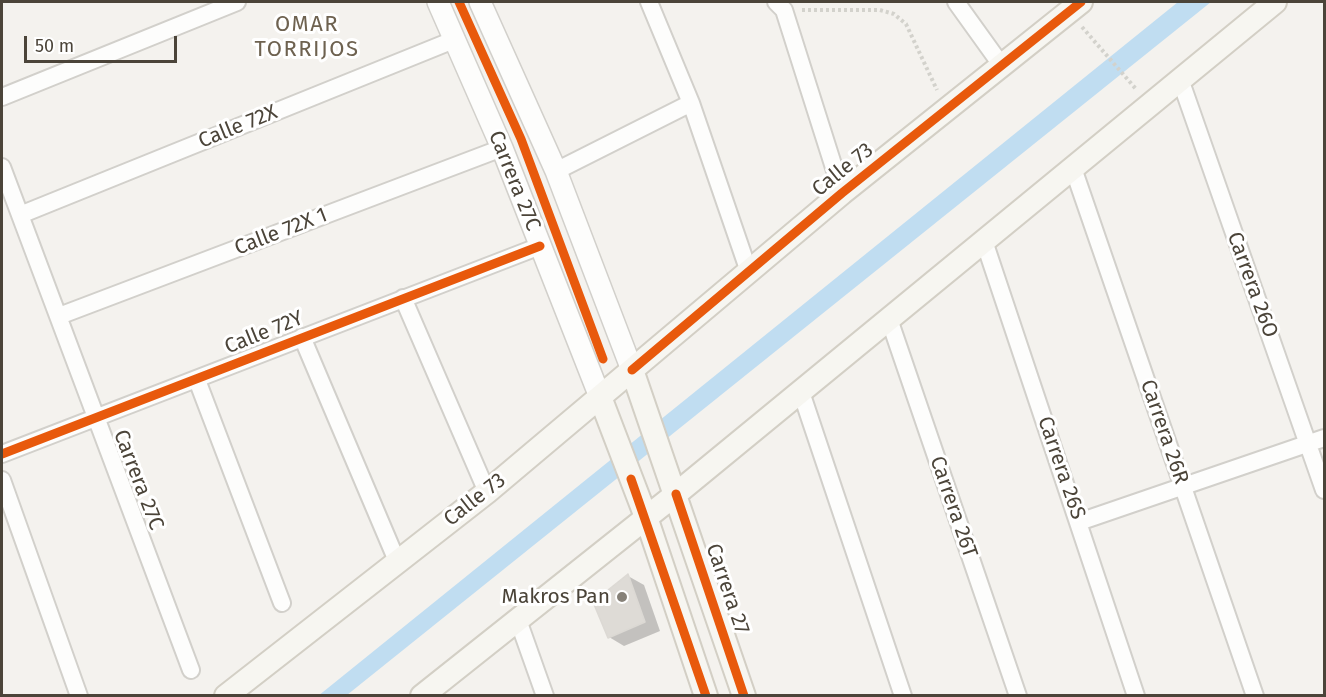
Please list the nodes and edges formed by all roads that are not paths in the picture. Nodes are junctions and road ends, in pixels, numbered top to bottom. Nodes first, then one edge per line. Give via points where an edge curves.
1 (237, 2) edge
2 (438, 2) edge
3 (480, 2) edge
4 (649, 2) edge
5 (956, 2) edge
6 (1081, 2) edge
7 (1275, 2) edge
8 (780, 6) edge
9 (456, 39) junction
10 (1002, 66) junction
11 (1180, 79) junction
12 (2, 97) edge
13 (691, 103) junction
14 (502, 148) junction
15 (2, 167) edge
16 (1073, 168) junction
17 (556, 171) junction
18 (842, 193) junction
19 (20, 215) junction
20 (984, 241) junction
21 (540, 246) junction
22 (749, 272) junction
23 (403, 298) junction
24 (59, 316) junction
25 (889, 319) junction
26 (302, 337) junction
27 (632, 370) junction
28 (197, 380) junction
29 (801, 392) junction
30 (600, 397) junction
31 (95, 418) junction
32 (1317, 441) edge
33 (2, 454) edge
34 (2, 480) edge
35 (1183, 488) junction
36 (1324, 490) edge
37 (487, 492) junction
38 (676, 494) junction
39 (646, 517) junction
40 (1079, 522) junction
41 (397, 561) junction
42 (282, 603) dead end
43 (518, 620) junction
44 (191, 670) dead end
45 (79, 696) edge
46 (226, 696) edge
47 (422, 696) edge
48 (545, 696) edge
49 (706, 696) edge
50 (744, 696) edge
51 (903, 696) edge
52 (1018, 696) edge
53 (1136, 696) edge
54 (1255, 696) edge

1 - 12 street
2 - 9 street, Carrera 27C
3 - 17 street, Carrera 27C
4 - 13 street
5 - 10 street
6 - 10 main road, Calle 73
7 - 11 main road
8 - 18 street
9 - 14 street, Carrera 27C
9 - 19 street, Calle 72X
10 - 18 main road, Calle 73
11 - 16 main road
11 - 32 street, Carrera 26O
13 - 17 street
13 - 22 street
14 - 21 street, Carrera 27C
14 - 24 street, Calle 72X 1
15 - 19 street, Carrera 27C
16 - 20 main road
16 - 35 street, Carrera 26R
17 - 27 street, Carrera 27C
18 - 22 main road, Calle 73
19 - 24 street, Carrera 27C
20 - 25 main road
20 - 40 street, Carrera 26S
21 - 23 street, Calle 72Y
21 - 30 street, Carrera 27C
22 - 27 main road, Calle 73
23 - 26 street, Calle 72Y
23 - 37 street
24 - 31 street, Carrera 27C
25 - 29 main road
25 - 52 street, Carrera 26T
26 - 28 street, Calle 72Y
26 - 41 street
27 - 30 main road, Calle 73
27 - 38 main road, Carrera 27
28 - 31 street, Calle 72Y
28 - 42 street
29 - 38 main road
29 - 51 street
30 - 37 main road, Calle 73
30 - 39 main road
31 - 33 street, Calle 72Y
31 - 44 street, Carrera 27C
32 - 35 street
32 - 36 street, Carrera 26O
34 - 45 street
35 - 40 street
35 - 54 street, Carrera 26R
37 - 41 main road, Calle 73
38 - 39 main road
38 - 50 main road, Carrera 27
39 - 43 main road
39 - 49 main road
40 - 53 street, Carrera 26S
41 - 46 main road, Calle 73
43 - 47 main road
43 - 48 street

